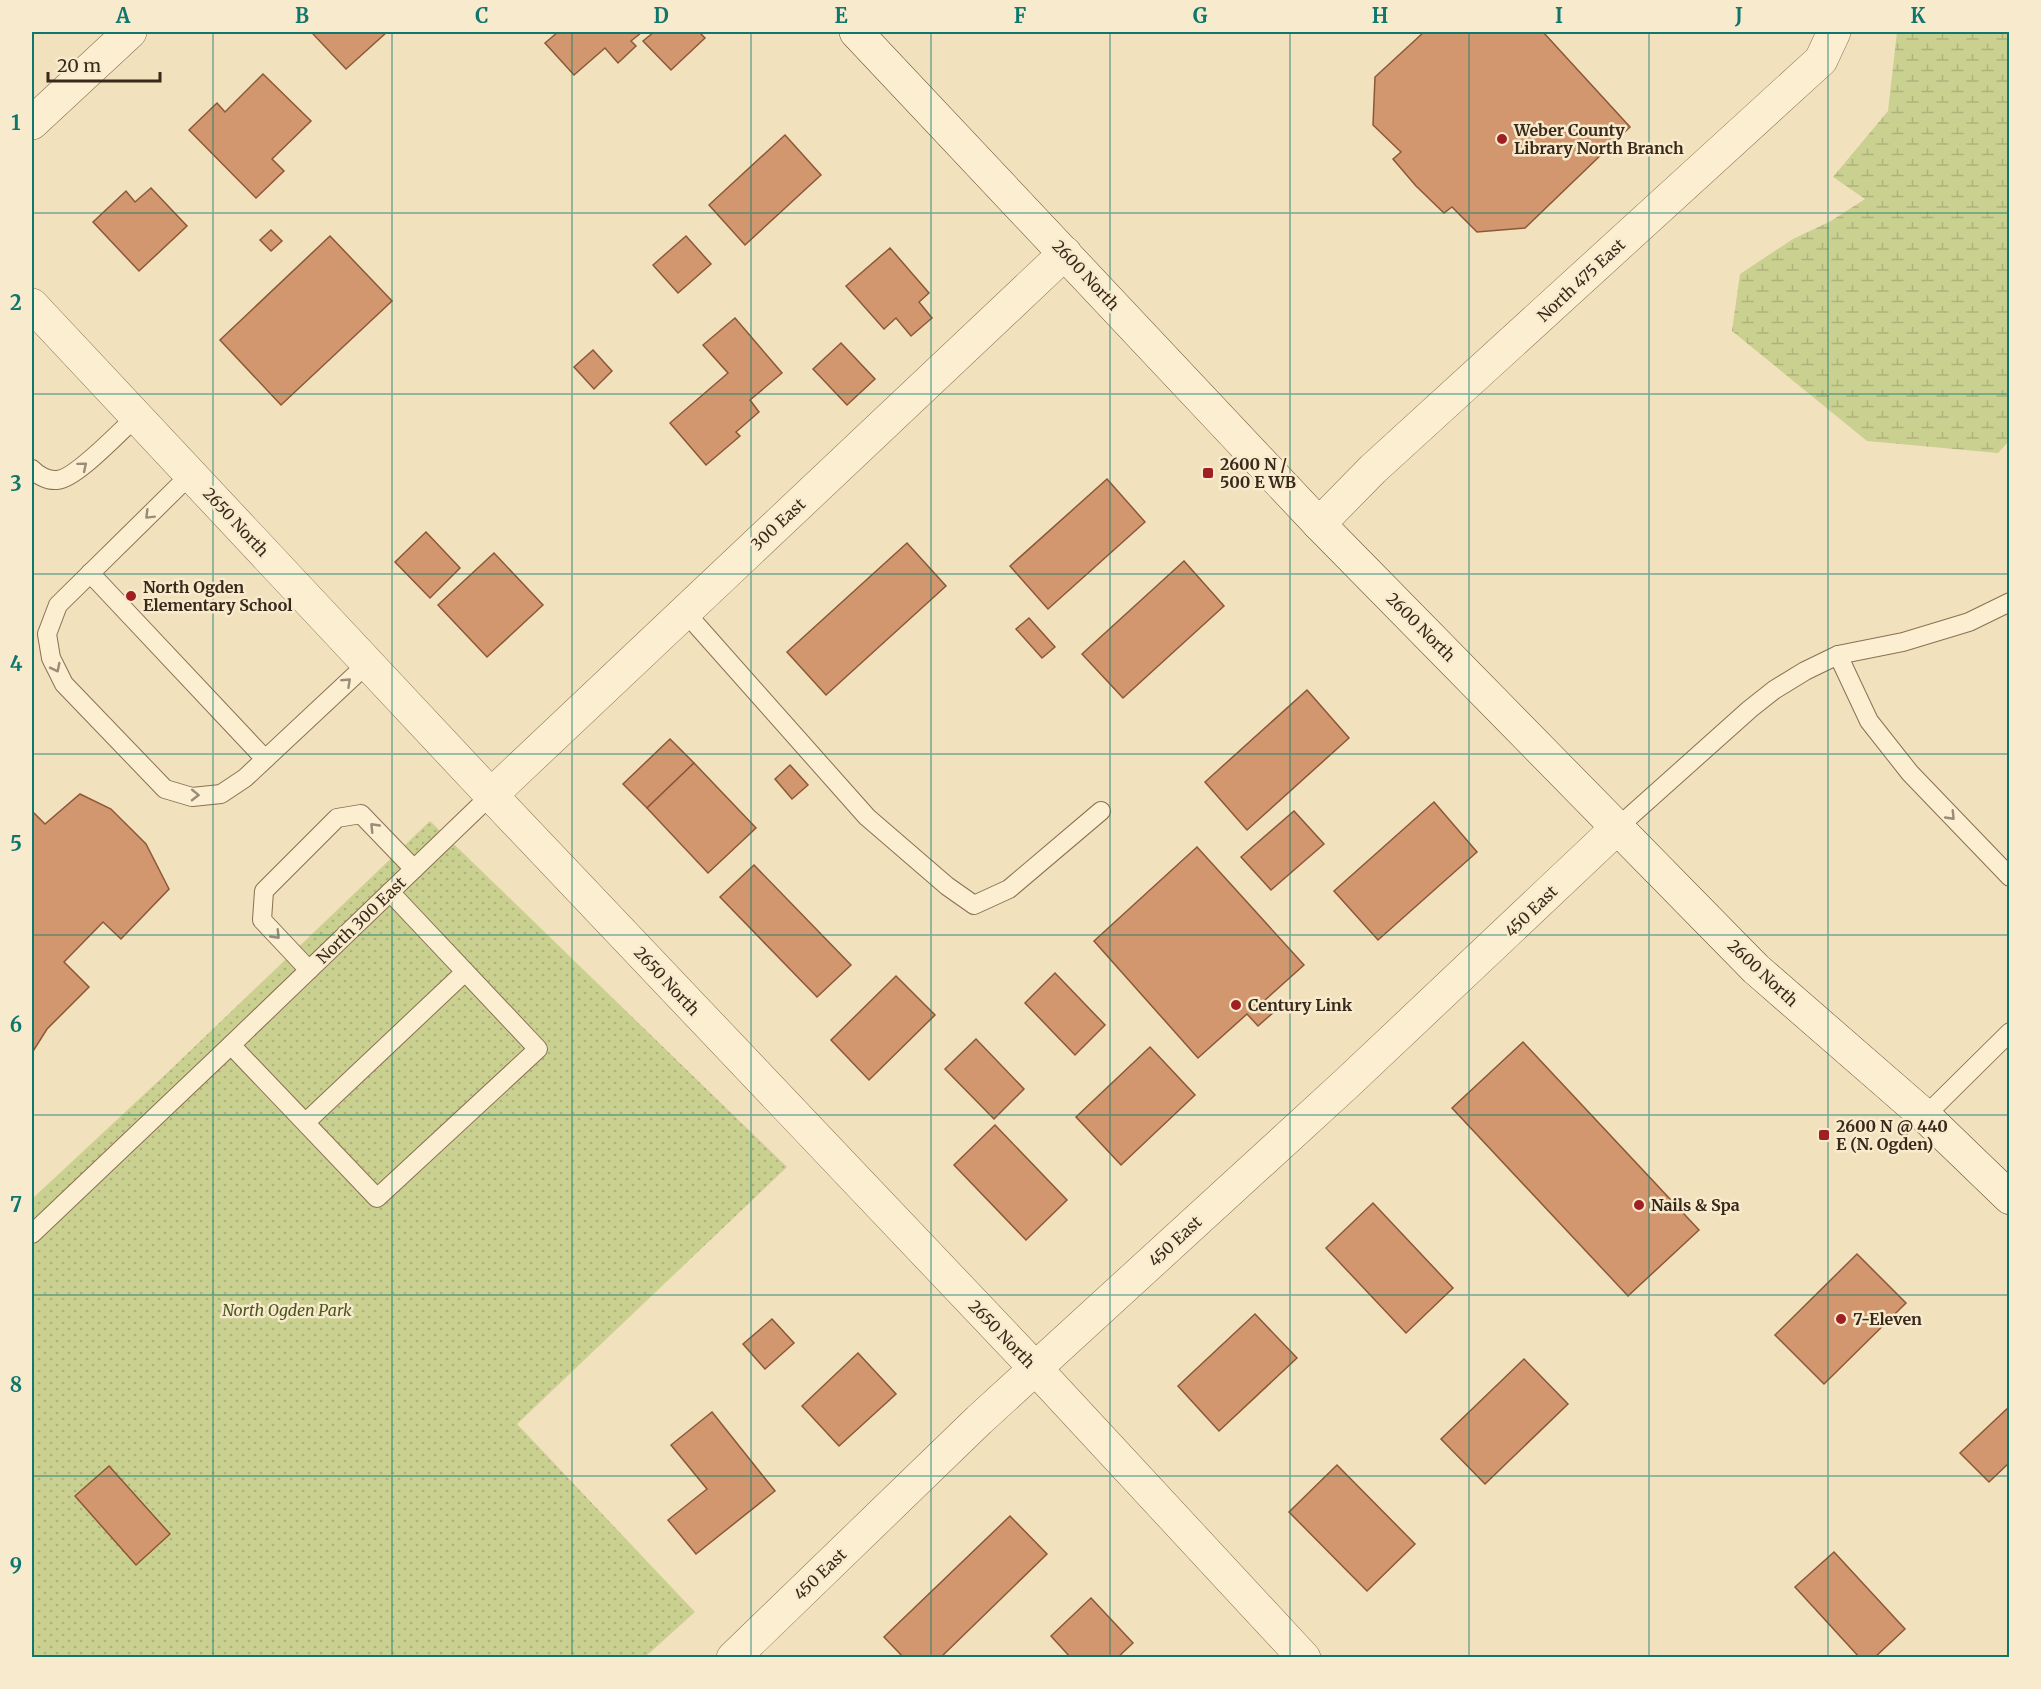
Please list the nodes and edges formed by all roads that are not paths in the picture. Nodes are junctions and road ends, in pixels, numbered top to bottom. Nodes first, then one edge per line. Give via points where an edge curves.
1 (130, 32) edge
2 (856, 32) edge
3 (1834, 32) edge
4 (32, 123) edge
5 (1065, 253) junction
6 (32, 305) edge
7 (136, 417) junction
8 (32, 469) edge
9 (191, 474) junction
10 (1319, 524) junction
11 (90, 573) junction
12 (2010, 602) edge
13 (685, 612) junction
14 (1838, 656) junction
15 (368, 663) junction
16 (265, 759) junction
17 (491, 795) junction
18 (1101, 811) dead end
19 (1618, 827) junction
20 (414, 869) junction
21 (2010, 877) edge
22 (390, 892) junction
23 (309, 970) junction
24 (465, 972) junction
25 (2010, 1032) edge
26 (231, 1045) junction
27 (1924, 1116) junction
28 (306, 1122) junction
29 (2010, 1198) edge
30 (32, 1234) edge
31 (1036, 1369) junction
32 (734, 1658) edge
33 (1304, 1658) edge

1 - 4 street
2 - 5 street, 2600 North
3 - 10 street, North 475 East via 1821,60 1373,469
5 - 10 street, 2600 North
5 - 13 street, 300 East
6 - 7 street, 2650 North
8 -> 7 lane via 37,475 57,480 78,471
7 - 9 street, 2650 North
9 -> 11 lane
9 - 15 street, 2650 North
10 - 19 street, 2600 North
11 - 16 lane
11 -> 16 lane via 58,604 47,634 51,658 64,684 165,789 192,797 221,794
12 - 14 lane via 1969,622
13 - 17 street, 300 East
13 - 18 lane via 867,817 974,905 1009,890
14 - 19 lane via 1774,690
14 -> 21 lane via 1869,721 1910,773
16 -> 15 lane
15 - 17 street, 2650 North
17 - 20 lane, North 300 East
17 - 31 street, 2650 North
19 - 27 street, 2600 North via 1756,969
19 - 31 street, 450 East
20 - 22 lane, North 300 East
20 -> 23 lane via 361,814 337,818 264,891 262,920
22 - 23 lane, North 300 East
22 - 24 lane
23 - 26 lane, North 300 East
24 - 28 lane
24 - 28 lane via 538,1049 377,1198
25 - 27 lane
26 - 28 lane
26 - 30 lane, North 300 East
27 - 29 street, 2600 North
31 - 32 street, 450 East
31 - 33 street, 2650 North

